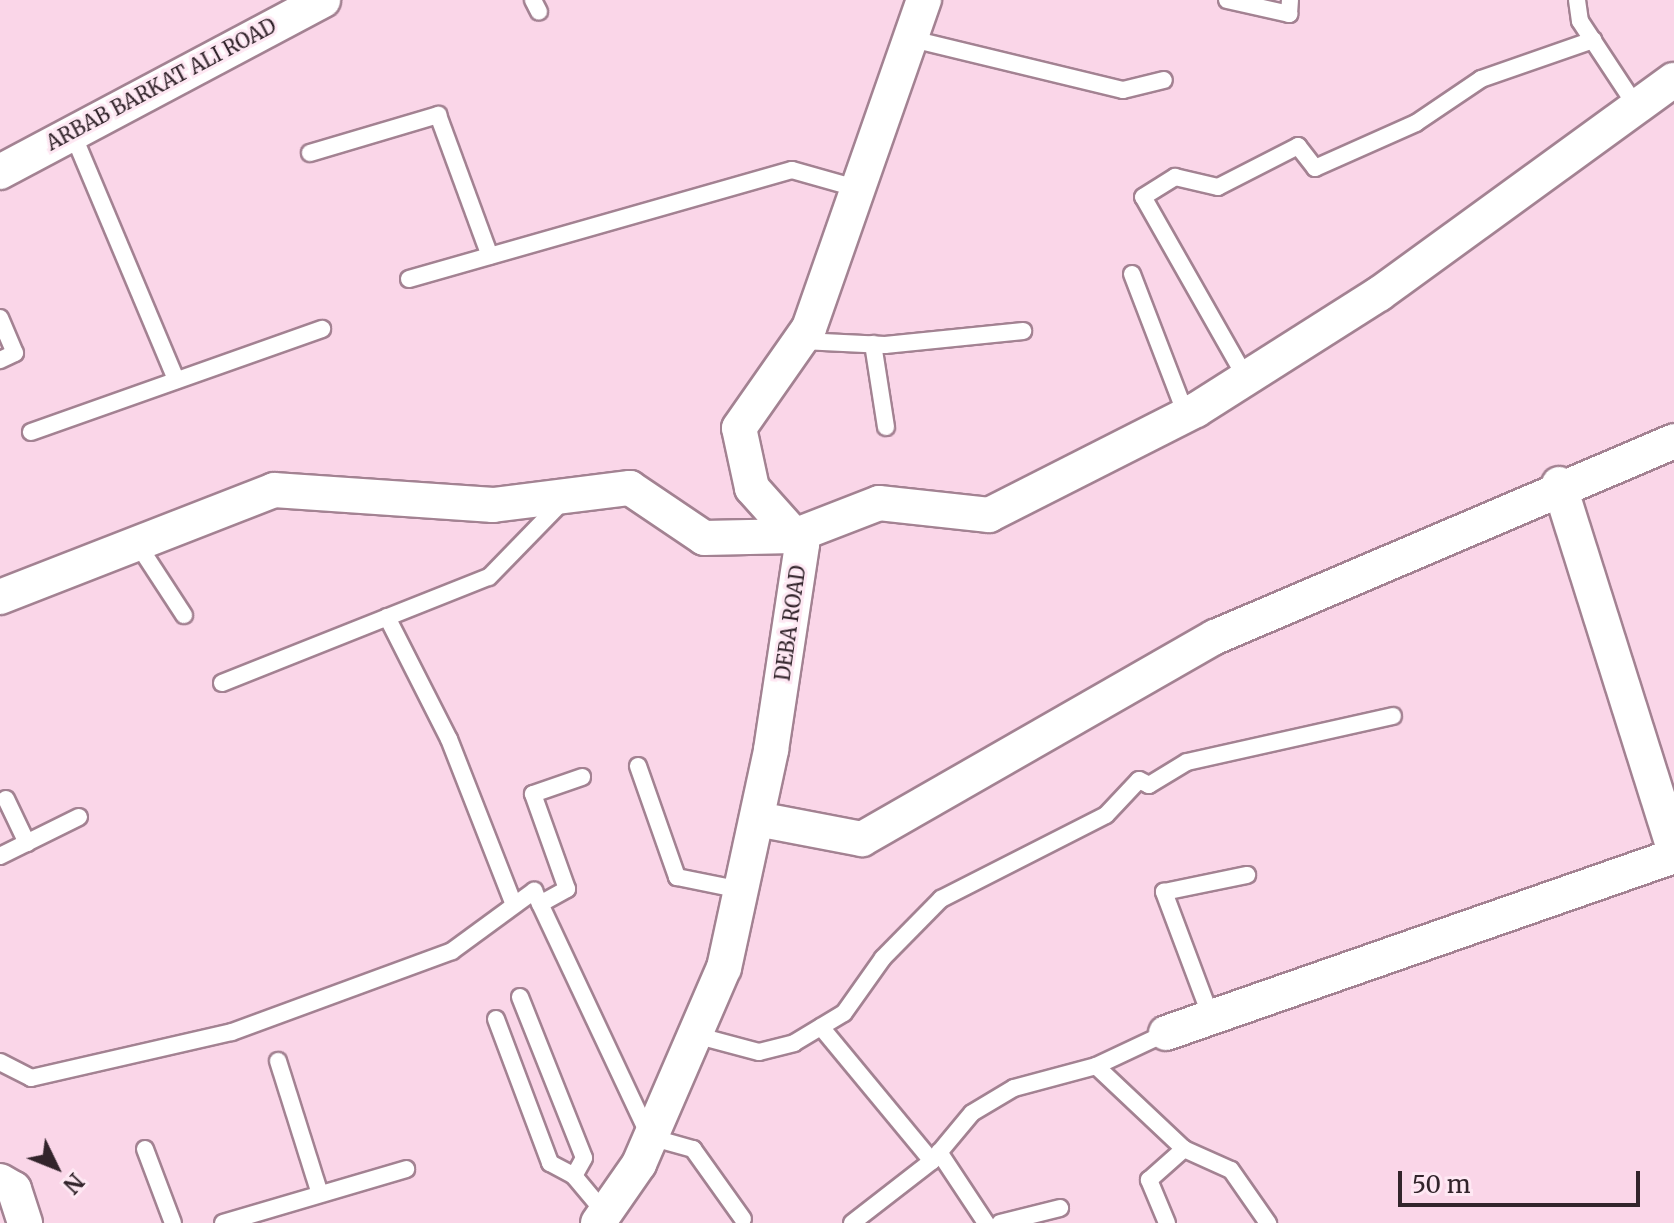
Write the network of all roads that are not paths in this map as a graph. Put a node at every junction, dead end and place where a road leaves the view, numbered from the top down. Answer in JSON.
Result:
{"nodes":[{"id":1,"x":323,"y":0,"type":"edge"},
{"id":2,"x":924,"y":0,"type":"edge"},
{"id":3,"x":1227,"y":0,"type":"edge"},
{"id":4,"x":1290,"y":0,"type":"edge"},
{"id":5,"x":1577,"y":0,"type":"edge"},
{"id":6,"x":912,"y":39,"type":"junction"},
{"id":7,"x":1593,"y":40,"type":"junction"},
{"id":8,"x":1164,"y":80,"type":"dead end"},
{"id":9,"x":1674,"y":80,"type":"edge"},
{"id":10,"x":1638,"y":110,"type":"junction"},
{"id":11,"x":72,"y":132,"type":"junction"},
{"id":12,"x":310,"y":153,"type":"dead end"},
{"id":13,"x":0,"y":172,"type":"edge"},
{"id":14,"x":861,"y":189,"type":"junction"},
{"id":15,"x":490,"y":256,"type":"junction"},
{"id":16,"x":1132,"y":274,"type":"dead end"},
{"id":17,"x":409,"y":279,"type":"dead end"},
{"id":18,"x":0,"y":318,"type":"edge"},
{"id":19,"x":322,"y":329,"type":"dead end"},
{"id":20,"x":1023,"y":331,"type":"dead end"},
{"id":21,"x":800,"y":341,"type":"junction"},
{"id":22,"x":873,"y":344,"type":"junction"},
{"id":23,"x":0,"y":360,"type":"edge"},
{"id":24,"x":1246,"y":378,"type":"junction"},
{"id":25,"x":176,"y":380,"type":"junction"},
{"id":26,"x":1186,"y":415,"type":"junction"},
{"id":27,"x":886,"y":427,"type":"dead end"},
{"id":28,"x":31,"y":432,"type":"dead end"},
{"id":29,"x":1674,"y":441,"type":"edge"},
{"id":30,"x":1559,"y":484,"type":"junction"},
{"id":31,"x":567,"y":496,"type":"junction"},
{"id":32,"x":794,"y":536,"type":"junction"},
{"id":33,"x":137,"y":543,"type":"junction"},
{"id":34,"x":0,"y":597,"type":"edge"},
{"id":35,"x":184,"y":615,"type":"dead end"},
{"id":36,"x":387,"y":617,"type":"junction"},
{"id":37,"x":222,"y":683,"type":"dead end"},
{"id":38,"x":1393,"y":716,"type":"dead end"},
{"id":39,"x":638,"y":766,"type":"dead end"},
{"id":40,"x":582,"y":777,"type":"dead end"},
{"id":41,"x":6,"y":799,"type":"dead end"},
{"id":42,"x":79,"y":817,"type":"dead end"},
{"id":43,"x":757,"y":819,"type":"junction"},
{"id":44,"x":27,"y":843,"type":"junction"},
{"id":45,"x":1674,"y":848,"type":"edge"},
{"id":46,"x":0,"y":856,"type":"edge"},
{"id":47,"x":1674,"y":856,"type":"edge"},
{"id":48,"x":1247,"y":875,"type":"dead end"},
{"id":49,"x":741,"y":890,"type":"junction"},
{"id":50,"x":540,"y":904,"type":"junction"},
{"id":51,"x":514,"y":905,"type":"junction"},
{"id":52,"x":520,"y":997,"type":"dead end"},
{"id":53,"x":1211,"y":1017,"type":"junction"},
{"id":54,"x":496,"y":1019,"type":"dead end"},
{"id":55,"x":821,"y":1027,"type":"junction"},
{"id":56,"x":1166,"y":1033,"type":"joint"},
{"id":57,"x":695,"y":1035,"type":"junction"},
{"id":58,"x":278,"y":1061,"type":"dead end"},
{"id":59,"x":0,"y":1062,"type":"edge"},
{"id":60,"x":1096,"y":1066,"type":"junction"},
{"id":61,"x":650,"y":1137,"type":"junction"},
{"id":62,"x":145,"y":1149,"type":"dead end"},
{"id":63,"x":1184,"y":1149,"type":"junction"},
{"id":64,"x":935,"y":1157,"type":"junction"},
{"id":65,"x":406,"y":1169,"type":"dead end"},
{"id":66,"x":574,"y":1176,"type":"junction"},
{"id":67,"x":0,"y":1181,"type":"edge"},
{"id":68,"x":320,"y":1194,"type":"junction"},
{"id":69,"x":1060,"y":1208,"type":"dead end"},
{"id":70,"x":601,"y":1218,"type":"edge"},
{"id":71,"x":743,"y":1219,"type":"dead end"},
{"id":72,"x":25,"y":1223,"type":"edge"},
{"id":73,"x":173,"y":1223,"type":"edge"},
{"id":74,"x":223,"y":1223,"type":"edge"},
{"id":75,"x":852,"y":1223,"type":"edge"},
{"id":76,"x":986,"y":1223,"type":"edge"},
{"id":77,"x":1000,"y":1223,"type":"edge"},
{"id":78,"x":1167,"y":1223,"type":"edge"},
{"id":79,"x":1268,"y":1223,"type":"edge"}],
"edges":[{"from":1,"to":11,"type":"street","name":"ARBAB BARKAT ALI ROAD"},
{"from":2,"to":6,"type":"street","name":"DEBA ROAD"},
{"from":3,"to":4,"type":"lane"},
{"from":5,"to":7,"type":"lane"},
{"from":6,"to":8,"type":"lane"},
{"from":6,"to":14,"type":"street","name":"DEBA ROAD"},
{"from":7,"to":10,"type":"lane"},
{"from":7,"to":24,"type":"lane"},
{"from":9,"to":10,"type":"street"},
{"from":10,"to":24,"type":"street"},
{"from":11,"to":13,"type":"street","name":"ARBAB BARKAT ALI ROAD"},
{"from":11,"to":25,"type":"lane"},
{"from":12,"to":15,"type":"lane"},
{"from":14,"to":15,"type":"lane"},
{"from":14,"to":21,"type":"street","name":"DEBA ROAD"},
{"from":15,"to":17,"type":"lane"},
{"from":16,"to":26,"type":"lane"},
{"from":18,"to":23,"type":"lane"},
{"from":19,"to":25,"type":"lane"},
{"from":20,"to":22,"type":"lane"},
{"from":21,"to":22,"type":"lane"},
{"from":21,"to":32,"type":"street","name":"DEBA ROAD"},
{"from":22,"to":27,"type":"lane"},
{"from":24,"to":26,"type":"street"},
{"from":25,"to":28,"type":"lane"},
{"from":26,"to":32,"type":"street"},
{"from":29,"to":30,"type":"street"},
{"from":30,"to":43,"type":"street"},
{"from":30,"to":45,"type":"street"},
{"from":31,"to":32,"type":"street"},
{"from":31,"to":33,"type":"street"},
{"from":31,"to":36,"type":"lane"},
{"from":32,"to":43,"type":"street","name":"DEBA ROAD"},
{"from":33,"to":34,"type":"street"},
{"from":33,"to":35,"type":"lane"},
{"from":36,"to":37,"type":"lane"},
{"from":36,"to":51,"type":"lane"},
{"from":38,"to":55,"type":"lane"},
{"from":39,"to":49,"type":"lane"},
{"from":40,"to":50,"type":"lane"},
{"from":41,"to":44,"type":"lane"},
{"from":42,"to":44,"type":"lane"},
{"from":43,"to":49,"type":"street","name":"DEBA ROAD"},
{"from":44,"to":46,"type":"lane"},
{"from":47,"to":53,"type":"street"},
{"from":48,"to":53,"type":"lane"},
{"from":49,"to":57,"type":"street","name":"DEBA ROAD"},
{"from":50,"to":51,"type":"lane"},
{"from":50,"to":61,"type":"lane"},
{"from":51,"to":59,"type":"lane"},
{"from":52,"to":66,"type":"lane"},
{"from":53,"to":56,"type":"street"},
{"from":54,"to":66,"type":"lane"},
{"from":55,"to":57,"type":"lane"},
{"from":55,"to":64,"type":"lane"},
{"from":56,"to":60,"type":"lane"},
{"from":57,"to":61,"type":"street","name":"DEBA ROAD"},
{"from":58,"to":68,"type":"lane"},
{"from":60,"to":63,"type":"lane"},
{"from":60,"to":64,"type":"lane"},
{"from":61,"to":70,"type":"street","name":"DEBA ROAD"},
{"from":61,"to":71,"type":"lane"},
{"from":62,"to":73,"type":"lane"},
{"from":63,"to":78,"type":"lane"},
{"from":63,"to":79,"type":"lane"},
{"from":64,"to":75,"type":"lane"},
{"from":64,"to":76,"type":"lane"},
{"from":65,"to":68,"type":"lane"},
{"from":66,"to":70,"type":"lane"},
{"from":67,"to":72,"type":"street"},
{"from":68,"to":74,"type":"lane"},
{"from":69,"to":77,"type":"lane"}]}
